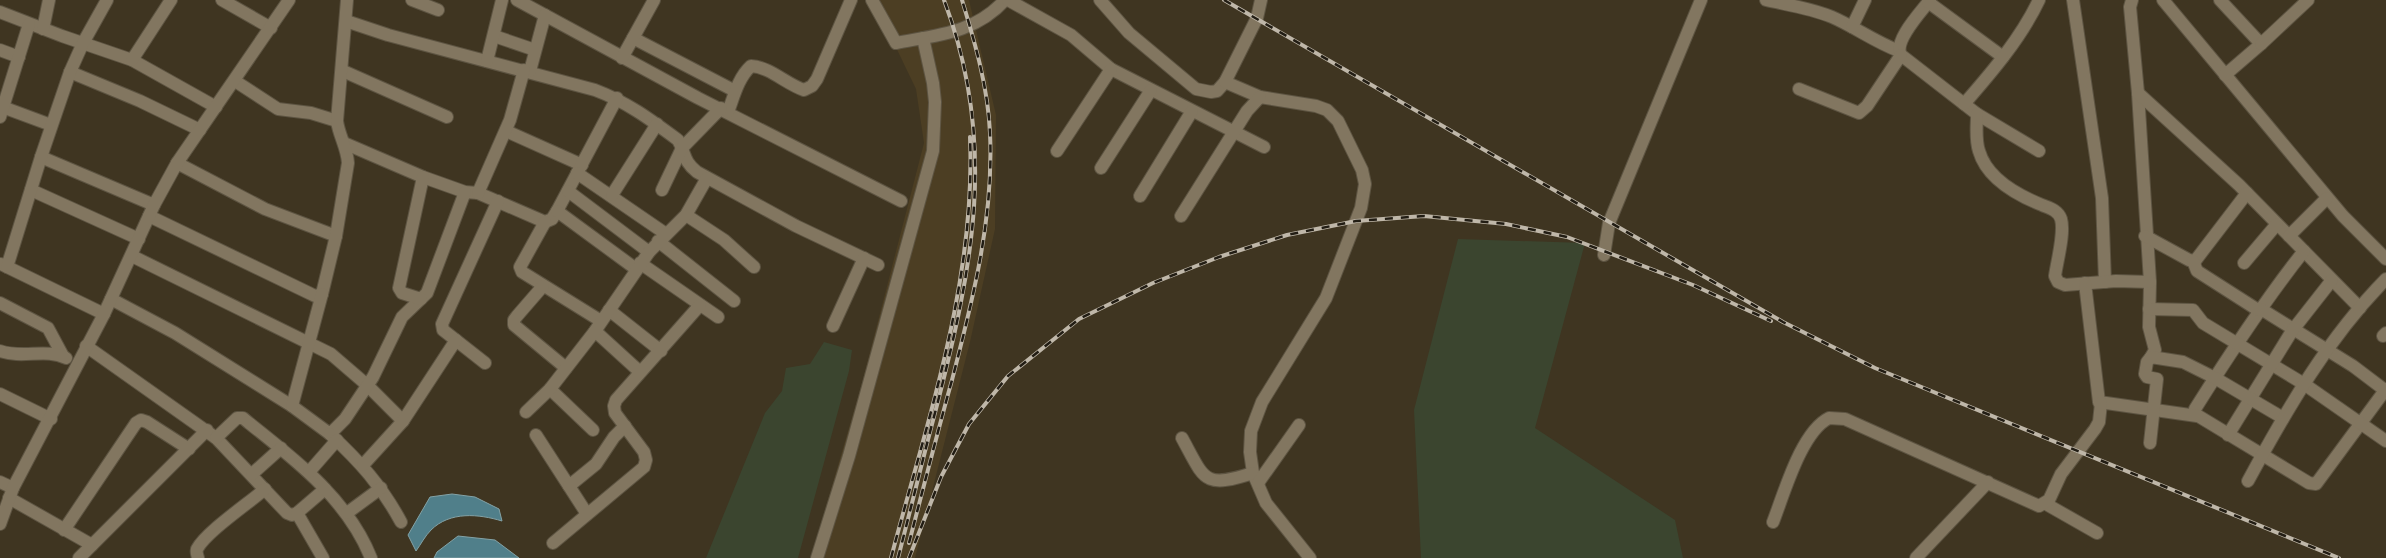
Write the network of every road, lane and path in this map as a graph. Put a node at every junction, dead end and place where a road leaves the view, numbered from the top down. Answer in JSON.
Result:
{"nodes":[{"id":1,"x":49,"y":0,"type":"edge"},
{"id":2,"x":107,"y":0,"type":"edge"},
{"id":3,"x":172,"y":0,"type":"edge"},
{"id":4,"x":222,"y":0,"type":"edge"},
{"id":5,"x":289,"y":0,"type":"edge"},
{"id":6,"x":347,"y":0,"type":"edge"},
{"id":7,"x":412,"y":0,"type":"edge"},
{"id":8,"x":502,"y":0,"type":"edge"},
{"id":9,"x":517,"y":0,"type":"edge"},
{"id":10,"x":654,"y":0,"type":"edge"},
{"id":11,"x":851,"y":0,"type":"edge"},
{"id":12,"x":872,"y":0,"type":"edge"},
{"id":13,"x":1006,"y":0,"type":"edge"},
{"id":14,"x":1100,"y":0,"type":"edge"},
{"id":15,"x":1261,"y":0,"type":"edge"},
{"id":16,"x":1701,"y":0,"type":"edge"},
{"id":17,"x":1766,"y":0,"type":"edge"},
{"id":18,"x":1865,"y":0,"type":"edge"},
{"id":19,"x":2039,"y":0,"type":"edge"},
{"id":20,"x":2074,"y":0,"type":"edge"},
{"id":21,"x":2132,"y":0,"type":"edge"},
{"id":22,"x":2163,"y":0,"type":"edge"},
{"id":23,"x":2308,"y":0,"type":"edge"},
{"id":24,"x":1929,"y":1,"type":"edge"},
{"id":25,"x":2225,"y":2,"type":"edge"},
{"id":26,"x":438,"y":10,"type":"dead end"},
{"id":27,"x":0,"y":12,"type":"edge"},
{"id":28,"x":545,"y":15,"type":"junction"},
{"id":29,"x":346,"y":21,"type":"junction"},
{"id":30,"x":29,"y":24,"type":"junction"},
{"id":31,"x":1852,"y":27,"type":"junction"},
{"id":32,"x":271,"y":28,"type":"junction"},
{"id":33,"x":43,"y":29,"type":"junction"},
{"id":34,"x":494,"y":36,"type":"junction"},
{"id":35,"x":633,"y":38,"type":"junction"},
{"id":36,"x":923,"y":38,"type":"junction"},
{"id":37,"x":83,"y":43,"type":"junction"},
{"id":38,"x":2261,"y":44,"type":"junction"},
{"id":39,"x":0,"y":50,"type":"edge"},
{"id":40,"x":535,"y":50,"type":"junction"},
{"id":41,"x":1900,"y":53,"type":"junction"},
{"id":42,"x":19,"y":57,"type":"junction"},
{"id":43,"x":2003,"y":57,"type":"junction"},
{"id":44,"x":622,"y":58,"type":"junction"},
{"id":45,"x":132,"y":60,"type":"junction"},
{"id":46,"x":487,"y":61,"type":"junction"},
{"id":47,"x":1111,"y":69,"type":"junction"},
{"id":48,"x":343,"y":71,"type":"junction"},
{"id":49,"x":527,"y":71,"type":"junction"},
{"id":50,"x":70,"y":72,"type":"junction"},
{"id":51,"x":2225,"y":74,"type":"junction"},
{"id":52,"x":6,"y":79,"type":"edge"},
{"id":53,"x":235,"y":81,"type":"junction"},
{"id":54,"x":1225,"y":82,"type":"junction"},
{"id":55,"x":1799,"y":89,"type":"dead end"},
{"id":56,"x":1151,"y":90,"type":"junction"},
{"id":57,"x":735,"y":91,"type":"junction"},
{"id":58,"x":2138,"y":93,"type":"junction"},
{"id":59,"x":1260,"y":97,"type":"junction"},
{"id":60,"x":617,"y":98,"type":"junction"},
{"id":61,"x":1964,"y":104,"type":"junction"},
{"id":62,"x":216,"y":107,"type":"junction"},
{"id":63,"x":1,"y":110,"type":"edge"},
{"id":64,"x":724,"y":110,"type":"junction"},
{"id":65,"x":1192,"y":111,"type":"junction"},
{"id":66,"x":1978,"y":114,"type":"junction"},
{"id":67,"x":447,"y":117,"type":"dead end"},
{"id":68,"x":337,"y":121,"type":"junction"},
{"id":69,"x":657,"y":124,"type":"junction"},
{"id":70,"x":51,"y":125,"type":"junction"},
{"id":71,"x":200,"y":130,"type":"junction"},
{"id":72,"x":506,"y":131,"type":"junction"},
{"id":73,"x":1235,"y":133,"type":"junction"},
{"id":74,"x":344,"y":143,"type":"junction"},
{"id":75,"x":1264,"y":147,"type":"dead end"},
{"id":76,"x":682,"y":148,"type":"junction"},
{"id":77,"x":1057,"y":151,"type":"dead end"},
{"id":78,"x":2039,"y":151,"type":"dead end"},
{"id":79,"x":40,"y":157,"type":"junction"},
{"id":80,"x":177,"y":163,"type":"junction"},
{"id":81,"x":1101,"y":168,"type":"dead end"},
{"id":82,"x":580,"y":169,"type":"junction"},
{"id":83,"x":423,"y":177,"type":"junction"},
{"id":84,"x":707,"y":178,"type":"junction"},
{"id":85,"x":31,"y":190,"type":"junction"},
{"id":86,"x":662,"y":190,"type":"dead end"},
{"id":87,"x":568,"y":191,"type":"junction"},
{"id":88,"x":465,"y":192,"type":"junction"},
{"id":89,"x":478,"y":193,"type":"junction"},
{"id":90,"x":2247,"y":193,"type":"junction"},
{"id":91,"x":612,"y":195,"type":"junction"},
{"id":92,"x":1140,"y":196,"type":"dead end"},
{"id":93,"x":2328,"y":198,"type":"junction"},
{"id":94,"x":498,"y":201,"type":"junction"},
{"id":95,"x":901,"y":201,"type":"dead end"},
{"id":96,"x":152,"y":210,"type":"junction"},
{"id":97,"x":557,"y":211,"type":"junction"},
{"id":98,"x":686,"y":215,"type":"junction"},
{"id":99,"x":1182,"y":216,"type":"dead end"},
{"id":100,"x":545,"y":222,"type":"junction"},
{"id":101,"x":2277,"y":224,"type":"junction"},
{"id":102,"x":336,"y":236,"type":"junction"},
{"id":103,"x":2145,"y":236,"type":"junction"},
{"id":104,"x":2289,"y":236,"type":"junction"},
{"id":105,"x":662,"y":238,"type":"junction"},
{"id":106,"x":139,"y":239,"type":"junction"},
{"id":107,"x":2304,"y":251,"type":"junction"},
{"id":108,"x":648,"y":252,"type":"junction"},
{"id":109,"x":1604,"y":255,"type":"dead end"},
{"id":110,"x":132,"y":256,"type":"junction"},
{"id":111,"x":864,"y":258,"type":"junction"},
{"id":112,"x":2386,"y":259,"type":"edge"},
{"id":113,"x":2193,"y":261,"type":"junction"},
{"id":114,"x":2244,"y":263,"type":"dead end"},
{"id":115,"x":878,"y":265,"type":"dead end"},
{"id":116,"x":4,"y":266,"type":"edge"},
{"id":117,"x":638,"y":266,"type":"junction"},
{"id":118,"x":754,"y":267,"type":"dead end"},
{"id":119,"x":2386,"y":279,"type":"edge"},
{"id":120,"x":2332,"y":280,"type":"junction"},
{"id":121,"x":2105,"y":282,"type":"junction"},
{"id":122,"x":2150,"y":282,"type":"junction"},
{"id":123,"x":2085,"y":283,"type":"junction"},
{"id":124,"x":543,"y":286,"type":"junction"},
{"id":125,"x":322,"y":294,"type":"junction"},
{"id":126,"x":111,"y":299,"type":"junction"},
{"id":127,"x":422,"y":299,"type":"junction"},
{"id":128,"x":734,"y":301,"type":"dead end"},
{"id":129,"x":0,"y":303,"type":"edge"},
{"id":130,"x":700,"y":305,"type":"junction"},
{"id":131,"x":2360,"y":308,"type":"junction"},
{"id":132,"x":2149,"y":309,"type":"junction"},
{"id":133,"x":2261,"y":309,"type":"junction"},
{"id":134,"x":609,"y":310,"type":"junction"},
{"id":135,"x":104,"y":314,"type":"junction"},
{"id":136,"x":718,"y":317,"type":"dead end"},
{"id":137,"x":598,"y":326,"type":"junction"},
{"id":138,"x":833,"y":326,"type":"dead end"},
{"id":139,"x":2294,"y":329,"type":"junction"},
{"id":140,"x":456,"y":340,"type":"junction"},
{"id":141,"x":309,"y":343,"type":"junction"},
{"id":142,"x":2238,"y":344,"type":"junction"},
{"id":143,"x":86,"y":346,"type":"junction"},
{"id":144,"x":2327,"y":349,"type":"junction"},
{"id":145,"x":0,"y":351,"type":"edge"},
{"id":146,"x":660,"y":351,"type":"junction"},
{"id":147,"x":63,"y":356,"type":"junction"},
{"id":148,"x":2151,"y":357,"type":"junction"},
{"id":149,"x":78,"y":363,"type":"junction"},
{"id":150,"x":485,"y":363,"type":"dead end"},
{"id":151,"x":2270,"y":364,"type":"junction"},
{"id":152,"x":566,"y":368,"type":"junction"},
{"id":153,"x":640,"y":372,"type":"junction"},
{"id":154,"x":2215,"y":378,"type":"junction"},
{"id":155,"x":2304,"y":384,"type":"junction"},
{"id":156,"x":368,"y":385,"type":"junction"},
{"id":157,"x":550,"y":388,"type":"junction"},
{"id":158,"x":2386,"y":390,"type":"edge"},
{"id":159,"x":0,"y":394,"type":"edge"},
{"id":160,"x":2249,"y":398,"type":"junction"},
{"id":161,"x":2101,"y":403,"type":"junction"},
{"id":162,"x":292,"y":406,"type":"junction"},
{"id":163,"x":2155,"y":410,"type":"junction"},
{"id":164,"x":526,"y":412,"type":"dead end"},
{"id":165,"x":2197,"y":416,"type":"junction"},
{"id":166,"x":2283,"y":418,"type":"junction"},
{"id":167,"x":51,"y":419,"type":"junction"},
{"id":168,"x":403,"y":421,"type":"junction"},
{"id":169,"x":2362,"y":422,"type":"junction"},
{"id":170,"x":1299,"y":425,"type":"dead end"},
{"id":171,"x":625,"y":426,"type":"junction"},
{"id":172,"x":593,"y":430,"type":"dead end"},
{"id":173,"x":212,"y":434,"type":"junction"},
{"id":174,"x":536,"y":435,"type":"dead end"},
{"id":175,"x":2228,"y":435,"type":"junction"},
{"id":176,"x":334,"y":437,"type":"junction"},
{"id":177,"x":1182,"y":438,"type":"dead end"},
{"id":178,"x":2386,"y":441,"type":"edge"},
{"id":179,"x":2150,"y":443,"type":"dead end"},
{"id":180,"x":281,"y":448,"type":"junction"},
{"id":181,"x":190,"y":449,"type":"junction"},
{"id":182,"x":2262,"y":455,"type":"junction"},
{"id":183,"x":363,"y":465,"type":"junction"},
{"id":184,"x":309,"y":472,"type":"junction"},
{"id":185,"x":252,"y":474,"type":"junction"},
{"id":186,"x":1255,"y":478,"type":"junction"},
{"id":187,"x":2248,"y":481,"type":"dead end"},
{"id":188,"x":0,"y":482,"type":"edge"},
{"id":189,"x":1988,"y":482,"type":"junction"},
{"id":190,"x":569,"y":486,"type":"junction"},
{"id":191,"x":381,"y":488,"type":"junction"},
{"id":192,"x":265,"y":489,"type":"junction"},
{"id":193,"x":325,"y":489,"type":"junction"},
{"id":194,"x":11,"y":493,"type":"junction"},
{"id":195,"x":2046,"y":504,"type":"junction"},
{"id":196,"x":297,"y":513,"type":"junction"},
{"id":197,"x":346,"y":513,"type":"junction"},
{"id":198,"x":587,"y":514,"type":"junction"},
{"id":199,"x":401,"y":522,"type":"dead end"},
{"id":200,"x":1773,"y":522,"type":"dead end"},
{"id":201,"x":0,"y":524,"type":"edge"},
{"id":202,"x":64,"y":530,"type":"junction"},
{"id":203,"x":2097,"y":533,"type":"dead end"},
{"id":204,"x":552,"y":543,"type":"dead end"},
{"id":205,"x":92,"y":545,"type":"junction"},
{"id":206,"x":79,"y":558,"type":"edge"},
{"id":207,"x":198,"y":558,"type":"edge"},
{"id":208,"x":323,"y":558,"type":"edge"},
{"id":209,"x":371,"y":558,"type":"edge"},
{"id":210,"x":817,"y":558,"type":"edge"},
{"id":211,"x":1310,"y":558,"type":"edge"},
{"id":212,"x":1916,"y":558,"type":"edge"}],
"edges":[{"from":1,"to":33,"type":"street"},
{"from":2,"to":37,"type":"street"},
{"from":3,"to":45,"type":"street"},
{"from":4,"to":32,"type":"street"},
{"from":5,"to":32,"type":"street"},
{"from":6,"to":29,"type":"street"},
{"from":7,"to":26,"type":"street"},
{"from":8,"to":34,"type":"street"},
{"from":9,"to":28,"type":"street"},
{"from":10,"to":35,"type":"street"},
{"from":11,"to":57,"type":"street"},
{"from":12,"to":36,"type":"street"},
{"from":13,"to":36,"type":"street"},
{"from":13,"to":47,"type":"street"},
{"from":14,"to":54,"type":"street"},
{"from":15,"to":54,"type":"street"},
{"from":16,"to":109,"type":"street"},
{"from":17,"to":31,"type":"street"},
{"from":18,"to":31,"type":"street"},
{"from":19,"to":43,"type":"street"},
{"from":20,"to":121,"type":"street"},
{"from":21,"to":58,"type":"street"},
{"from":22,"to":51,"type":"street"},
{"from":23,"to":38,"type":"street"},
{"from":24,"to":41,"type":"street"},
{"from":24,"to":43,"type":"street"},
{"from":25,"to":38,"type":"street"},
{"from":27,"to":30,"type":"street"},
{"from":28,"to":40,"type":"street"},
{"from":28,"to":44,"type":"street"},
{"from":29,"to":46,"type":"street"},
{"from":29,"to":48,"type":"street"},
{"from":30,"to":33,"type":"street"},
{"from":30,"to":42,"type":"street"},
{"from":31,"to":41,"type":"street"},
{"from":32,"to":53,"type":"street"},
{"from":33,"to":37,"type":"street"},
{"from":34,"to":40,"type":"street"},
{"from":34,"to":46,"type":"street"},
{"from":35,"to":44,"type":"street"},
{"from":35,"to":57,"type":"street"},
{"from":36,"to":210,"type":"street"},
{"from":37,"to":45,"type":"street"},
{"from":37,"to":50,"type":"street"},
{"from":38,"to":51,"type":"street"},
{"from":39,"to":42,"type":"street"},
{"from":40,"to":49,"type":"street"},
{"from":41,"to":55,"type":"street"},
{"from":41,"to":61,"type":"street"},
{"from":42,"to":52,"type":"street"},
{"from":43,"to":61,"type":"street"},
{"from":44,"to":64,"type":"street"},
{"from":45,"to":62,"type":"street"},
{"from":46,"to":49,"type":"street"},
{"from":47,"to":56,"type":"street"},
{"from":47,"to":77,"type":"street"},
{"from":48,"to":67,"type":"street"},
{"from":48,"to":68,"type":"street"},
{"from":49,"to":60,"type":"street"},
{"from":49,"to":72,"type":"street"},
{"from":50,"to":70,"type":"street"},
{"from":50,"to":71,"type":"street"},
{"from":51,"to":93,"type":"street"},
{"from":52,"to":63,"type":"street"},
{"from":53,"to":62,"type":"street"},
{"from":53,"to":68,"type":"street"},
{"from":54,"to":59,"type":"street"},
{"from":56,"to":65,"type":"street"},
{"from":56,"to":81,"type":"street"},
{"from":57,"to":64,"type":"street"},
{"from":58,"to":90,"type":"street"},
{"from":58,"to":103,"type":"street"},
{"from":59,"to":73,"type":"street"},
{"from":59,"to":186,"type":"street"},
{"from":60,"to":69,"type":"street"},
{"from":60,"to":82,"type":"street"},
{"from":61,"to":66,"type":"street"},
{"from":62,"to":71,"type":"street"},
{"from":63,"to":70,"type":"street"},
{"from":64,"to":76,"type":"street"},
{"from":64,"to":95,"type":"street"},
{"from":65,"to":73,"type":"street"},
{"from":65,"to":92,"type":"street"},
{"from":66,"to":78,"type":"street"},
{"from":66,"to":123,"type":"street"},
{"from":68,"to":74,"type":"street"},
{"from":69,"to":76,"type":"street"},
{"from":69,"to":91,"type":"street"},
{"from":70,"to":79,"type":"street"},
{"from":71,"to":80,"type":"street"},
{"from":72,"to":82,"type":"street"},
{"from":72,"to":89,"type":"street"},
{"from":73,"to":75,"type":"street"},
{"from":73,"to":99,"type":"street"},
{"from":74,"to":83,"type":"street"},
{"from":74,"to":102,"type":"street"},
{"from":76,"to":84,"type":"street"},
{"from":76,"to":86,"type":"street"},
{"from":79,"to":85,"type":"street"},
{"from":79,"to":96,"type":"street"},
{"from":80,"to":96,"type":"street"},
{"from":80,"to":102,"type":"street"},
{"from":82,"to":87,"type":"street"},
{"from":82,"to":91,"type":"street"},
{"from":83,"to":88,"type":"street"},
{"from":83,"to":127,"type":"street"},
{"from":84,"to":98,"type":"street"},
{"from":84,"to":111,"type":"street"},
{"from":85,"to":106,"type":"street"},
{"from":85,"to":116,"type":"street"},
{"from":87,"to":97,"type":"street"},
{"from":87,"to":108,"type":"street"},
{"from":88,"to":89,"type":"street"},
{"from":88,"to":127,"type":"street"},
{"from":89,"to":94,"type":"street"},
{"from":90,"to":101,"type":"street"},
{"from":90,"to":113,"type":"street"},
{"from":91,"to":105,"type":"street"},
{"from":93,"to":104,"type":"street"},
{"from":93,"to":112,"type":"street"},
{"from":94,"to":100,"type":"street"},
{"from":94,"to":140,"type":"street"},
{"from":96,"to":106,"type":"street"},
{"from":96,"to":125,"type":"street"},
{"from":97,"to":100,"type":"street"},
{"from":97,"to":117,"type":"street"},
{"from":98,"to":105,"type":"street"},
{"from":98,"to":118,"type":"street"},
{"from":100,"to":124,"type":"street"},
{"from":101,"to":104,"type":"street"},
{"from":101,"to":114,"type":"street"},
{"from":102,"to":125,"type":"street"},
{"from":103,"to":113,"type":"street"},
{"from":103,"to":122,"type":"street"},
{"from":104,"to":107,"type":"street"},
{"from":105,"to":108,"type":"street"},
{"from":105,"to":128,"type":"street"},
{"from":106,"to":110,"type":"street"},
{"from":107,"to":120,"type":"street"},
{"from":107,"to":133,"type":"street"},
{"from":108,"to":117,"type":"street"},
{"from":110,"to":126,"type":"street"},
{"from":110,"to":141,"type":"street"},
{"from":111,"to":115,"type":"street"},
{"from":111,"to":138,"type":"street"},
{"from":113,"to":133,"type":"street"},
{"from":116,"to":135,"type":"street"},
{"from":117,"to":130,"type":"street"},
{"from":117,"to":134,"type":"street"},
{"from":119,"to":131,"type":"street"},
{"from":120,"to":131,"type":"street"},
{"from":120,"to":139,"type":"street"},
{"from":121,"to":122,"type":"street"},
{"from":121,"to":123,"type":"street"},
{"from":122,"to":132,"type":"street"},
{"from":123,"to":161,"type":"street"},
{"from":124,"to":137,"type":"street"},
{"from":124,"to":152,"type":"street"},
{"from":125,"to":141,"type":"street"},
{"from":126,"to":135,"type":"street"},
{"from":126,"to":162,"type":"street"},
{"from":127,"to":156,"type":"street"},
{"from":129,"to":147,"type":"street"},
{"from":130,"to":136,"type":"street"},
{"from":130,"to":146,"type":"street"},
{"from":131,"to":144,"type":"street"},
{"from":132,"to":142,"type":"street"},
{"from":132,"to":148,"type":"street"},
{"from":133,"to":139,"type":"street"},
{"from":133,"to":142,"type":"street"},
{"from":134,"to":137,"type":"street"},
{"from":134,"to":146,"type":"street"},
{"from":135,"to":143,"type":"street"},
{"from":137,"to":152,"type":"street"},
{"from":137,"to":153,"type":"street"},
{"from":139,"to":144,"type":"street"},
{"from":139,"to":151,"type":"street"},
{"from":140,"to":150,"type":"street"},
{"from":140,"to":168,"type":"street"},
{"from":141,"to":156,"type":"street"},
{"from":141,"to":162,"type":"street"},
{"from":142,"to":151,"type":"street"},
{"from":142,"to":154,"type":"street"},
{"from":143,"to":149,"type":"street"},
{"from":143,"to":173,"type":"street"},
{"from":144,"to":155,"type":"street"},
{"from":144,"to":158,"type":"street"},
{"from":145,"to":147,"type":"street"},
{"from":146,"to":153,"type":"street"},
{"from":147,"to":149,"type":"street"},
{"from":148,"to":154,"type":"street"},
{"from":148,"to":163,"type":"street"},
{"from":149,"to":167,"type":"street"},
{"from":151,"to":155,"type":"street"},
{"from":151,"to":160,"type":"street"},
{"from":152,"to":157,"type":"street"},
{"from":153,"to":171,"type":"street"},
{"from":154,"to":160,"type":"street"},
{"from":154,"to":165,"type":"street"},
{"from":155,"to":166,"type":"street"},
{"from":155,"to":169,"type":"street"},
{"from":156,"to":168,"type":"street"},
{"from":156,"to":176,"type":"street"},
{"from":157,"to":164,"type":"street"},
{"from":157,"to":172,"type":"street"},
{"from":158,"to":169,"type":"street"},
{"from":159,"to":167,"type":"street"},
{"from":160,"to":166,"type":"street"},
{"from":160,"to":175,"type":"street"},
{"from":161,"to":163,"type":"street"},
{"from":161,"to":195,"type":"street"},
{"from":162,"to":176,"type":"street"},
{"from":163,"to":165,"type":"street"},
{"from":163,"to":179,"type":"street"},
{"from":165,"to":175,"type":"street"},
{"from":166,"to":182,"type":"street"},
{"from":167,"to":194,"type":"street"},
{"from":168,"to":183,"type":"street"},
{"from":169,"to":178,"type":"street"},
{"from":169,"to":182,"type":"street"},
{"from":170,"to":186,"type":"street"},
{"from":171,"to":190,"type":"street"},
{"from":171,"to":198,"type":"street"},
{"from":173,"to":180,"type":"street"},
{"from":173,"to":181,"type":"street"},
{"from":173,"to":185,"type":"street"},
{"from":174,"to":190,"type":"street"},
{"from":175,"to":182,"type":"street"},
{"from":176,"to":183,"type":"street"},
{"from":176,"to":184,"type":"street"},
{"from":177,"to":186,"type":"street"},
{"from":180,"to":184,"type":"street"},
{"from":180,"to":185,"type":"street"},
{"from":181,"to":202,"type":"street"},
{"from":181,"to":205,"type":"street"},
{"from":182,"to":187,"type":"street"},
{"from":183,"to":191,"type":"street"},
{"from":184,"to":193,"type":"street"},
{"from":185,"to":192,"type":"street"},
{"from":186,"to":211,"type":"street"},
{"from":188,"to":194,"type":"street"},
{"from":189,"to":195,"type":"street"},
{"from":189,"to":200,"type":"street"},
{"from":189,"to":212,"type":"street"},
{"from":190,"to":198,"type":"street"},
{"from":191,"to":197,"type":"street"},
{"from":191,"to":199,"type":"street"},
{"from":192,"to":196,"type":"street"},
{"from":192,"to":207,"type":"street"},
{"from":193,"to":196,"type":"street"},
{"from":193,"to":197,"type":"street"},
{"from":194,"to":201,"type":"street"},
{"from":194,"to":202,"type":"street"},
{"from":195,"to":203,"type":"street"},
{"from":196,"to":208,"type":"street"},
{"from":197,"to":209,"type":"street"},
{"from":198,"to":204,"type":"street"},
{"from":202,"to":205,"type":"street"},
{"from":205,"to":206,"type":"street"}]}
